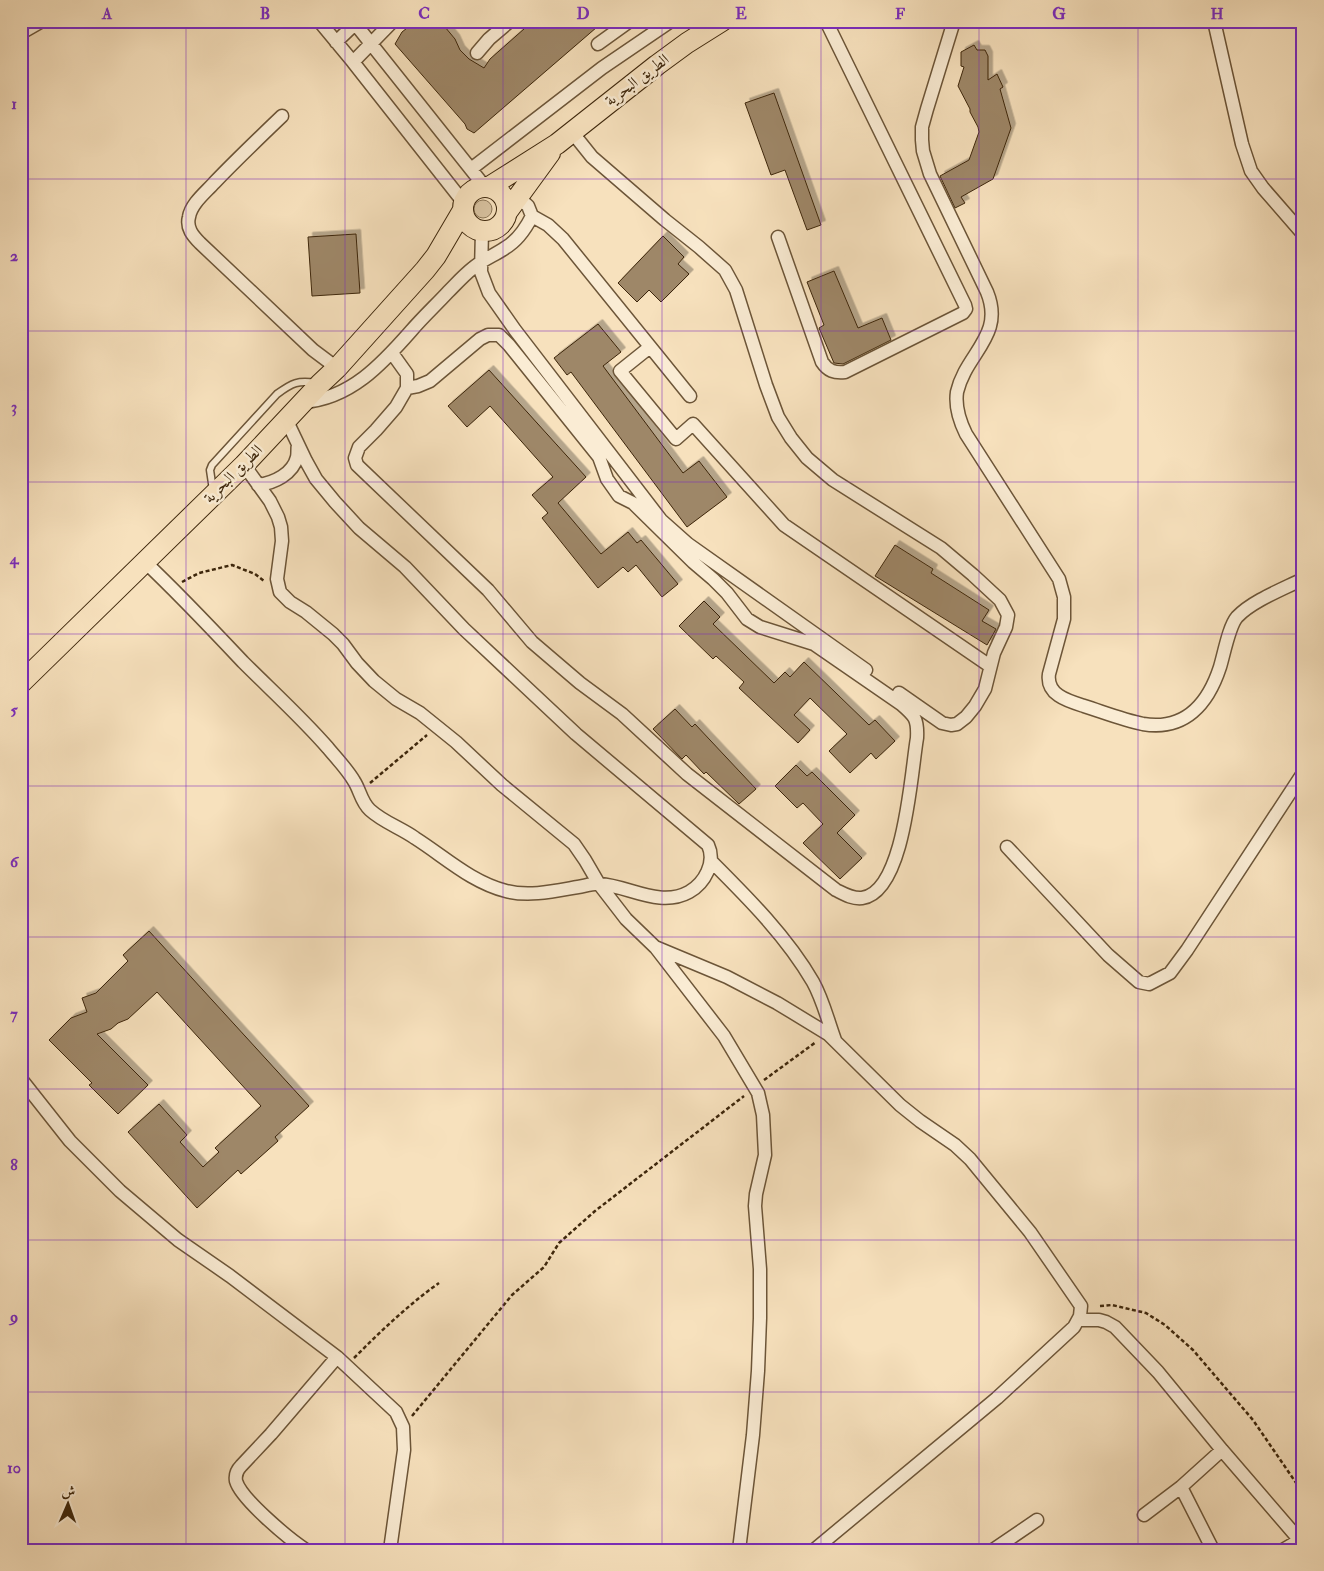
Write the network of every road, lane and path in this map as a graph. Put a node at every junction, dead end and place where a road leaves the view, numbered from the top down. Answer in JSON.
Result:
{"nodes":[{"id":1,"x":42,"y":21,"type":"edge"},
{"id":2,"x":318,"y":21,"type":"edge"},
{"id":3,"x":393,"y":21,"type":"edge"},
{"id":4,"x":510,"y":21,"type":"edge"},
{"id":5,"x":630,"y":21,"type":"edge"},
{"id":6,"x":671,"y":21,"type":"edge"},
{"id":7,"x":722,"y":21,"type":"edge"},
{"id":8,"x":826,"y":21,"type":"edge"},
{"id":9,"x":954,"y":21,"type":"edge"},
{"id":10,"x":1214,"y":21,"type":"edge"},
{"id":11,"x":355,"y":22,"type":"edge"},
{"id":12,"x":21,"y":33,"type":"edge"},
{"id":13,"x":336,"y":42,"type":"junction"},
{"id":14,"x":372,"y":44,"type":"junction"},
{"id":15,"x":598,"y":44,"type":"dead end"},
{"id":16,"x":477,"y":52,"type":"dead end"},
{"id":17,"x":353,"y":62,"type":"junction"},
{"id":18,"x":282,"y":116,"type":"dead end"},
{"id":19,"x":564,"y":138,"type":"junction"},
{"id":20,"x":471,"y":169,"type":"junction"},
{"id":21,"x":487,"y":187,"type":"junction"},
{"id":22,"x":513,"y":205,"type":"junction"},
{"id":23,"x":464,"y":206,"type":"junction"},
{"id":24,"x":532,"y":216,"type":"junction"},
{"id":25,"x":482,"y":231,"type":"junction"},
{"id":26,"x":1303,"y":234,"type":"edge"},
{"id":27,"x":778,"y":238,"type":"dead end"},
{"id":28,"x":436,"y":256,"type":"junction"},
{"id":29,"x":482,"y":261,"type":"junction"},
{"id":30,"x":650,"y":347,"type":"junction"},
{"id":31,"x":392,"y":353,"type":"junction"},
{"id":32,"x":336,"y":368,"type":"junction"},
{"id":33,"x":320,"y":384,"type":"junction"},
{"id":34,"x":407,"y":388,"type":"junction"},
{"id":35,"x":690,"y":396,"type":"dead end"},
{"id":36,"x":303,"y":402,"type":"junction"},
{"id":37,"x":286,"y":419,"type":"junction"},
{"id":38,"x":298,"y":445,"type":"junction"},
{"id":39,"x":244,"y":465,"type":"junction"},
{"id":40,"x":258,"y":485,"type":"junction"},
{"id":41,"x":214,"y":494,"type":"junction"},
{"id":42,"x":145,"y":562,"type":"junction"},
{"id":43,"x":1303,"y":579,"type":"edge"},
{"id":44,"x":172,"y":587,"type":"junction"},
{"id":45,"x":280,"y":592,"type":"junction"},
{"id":46,"x":990,"y":666,"type":"junction"},
{"id":47,"x":21,"y":683,"type":"edge"},
{"id":48,"x":437,"y":726,"type":"junction"},
{"id":49,"x":1303,"y":773,"type":"edge"},
{"id":50,"x":359,"y":792,"type":"junction"},
{"id":51,"x":1007,"y":847,"type":"dead end"},
{"id":52,"x":711,"y":861,"type":"junction"},
{"id":53,"x":599,"y":884,"type":"junction"},
{"id":54,"x":654,"y":947,"type":"junction"},
{"id":55,"x":832,"y":1038,"type":"junction"},
{"id":56,"x":21,"y":1079,"type":"edge"},
{"id":57,"x":755,"y":1087,"type":"junction"},
{"id":58,"x":439,"y":1283,"type":"dead end"},
{"id":59,"x":1081,"y":1306,"type":"junction"},
{"id":60,"x":1078,"y":1320,"type":"junction"},
{"id":61,"x":341,"y":1361,"type":"junction"},
{"id":62,"x":403,"y":1427,"type":"junction"},
{"id":63,"x":1222,"y":1450,"type":"junction"},
{"id":64,"x":1181,"y":1487,"type":"junction"},
{"id":65,"x":1303,"y":1493,"type":"edge"},
{"id":66,"x":1144,"y":1515,"type":"dead end"},
{"id":67,"x":1037,"y":1520,"type":"dead end"},
{"id":68,"x":1301,"y":1542,"type":"edge"},
{"id":69,"x":388,"y":1549,"type":"edge"},
{"id":70,"x":306,"y":1550,"type":"edge"},
{"id":71,"x":739,"y":1550,"type":"edge"},
{"id":72,"x":814,"y":1550,"type":"edge"},
{"id":73,"x":993,"y":1550,"type":"edge"},
{"id":74,"x":1213,"y":1550,"type":"edge"},
{"id":75,"x":1283,"y":1550,"type":"edge"}],
"edges":[{"from":1,"to":12,"type":"street"},
{"from":2,"to":13,"type":"street"},
{"from":3,"to":14,"type":"street"},
{"from":4,"to":16,"type":"street"},
{"from":5,"to":15,"type":"street"},
{"from":6,"to":20,"type":"street"},
{"from":7,"to":19,"type":"main road","name":"الطريق البحرية"},
{"from":8,"to":27,"type":"street"},
{"from":9,"to":43,"type":"street"},
{"from":10,"to":26,"type":"street"},
{"from":11,"to":13,"type":"street"},
{"from":11,"to":14,"type":"street"},
{"from":13,"to":17,"type":"street"},
{"from":14,"to":17,"type":"street"},
{"from":14,"to":20,"type":"street"},
{"from":17,"to":23,"type":"street"},
{"from":18,"to":32,"type":"street"},
{"from":19,"to":21,"type":"main road"},
{"from":19,"to":22,"type":"main road"},
{"from":19,"to":46,"type":"street"},
{"from":20,"to":21,"type":"street"},
{"from":21,"to":22,"type":"main road"},
{"from":21,"to":23,"type":"main road"},
{"from":22,"to":24,"type":"street"},
{"from":22,"to":25,"type":"main road"},
{"from":23,"to":25,"type":"main road"},
{"from":23,"to":28,"type":"main road","name":"الطريق البحرية"},
{"from":24,"to":29,"type":"street"},
{"from":24,"to":30,"type":"street"},
{"from":25,"to":28,"type":"main road","name":"الطريق البحرية"},
{"from":25,"to":29,"type":"street"},
{"from":28,"to":32,"type":"main road","name":"الطريق البحرية"},
{"from":29,"to":31,"type":"street"},
{"from":29,"to":46,"type":"street"},
{"from":30,"to":35,"type":"street"},
{"from":30,"to":46,"type":"street"},
{"from":31,"to":34,"type":"street"},
{"from":31,"to":36,"type":"street"},
{"from":32,"to":33,"type":"main road","name":"الطريق البحرية"},
{"from":33,"to":36,"type":"main road","name":"الطريق البحرية"},
{"from":33,"to":41,"type":"lane"},
{"from":34,"to":34,"type":"street"},
{"from":36,"to":37,"type":"main road","name":"الطريق البحرية"},
{"from":37,"to":38,"type":"street"},
{"from":37,"to":39,"type":"main road","name":"الطريق البحرية"},
{"from":38,"to":40,"type":"street"},
{"from":38,"to":52,"type":"street"},
{"from":39,"to":40,"type":"street"},
{"from":39,"to":41,"type":"main road","name":"الطريق البحرية"},
{"from":40,"to":45,"type":"street"},
{"from":41,"to":42,"type":"main road","name":"الطريق البحرية"},
{"from":42,"to":44,"type":"street"},
{"from":42,"to":47,"type":"main road","name":"الطريق البحرية"},
{"from":44,"to":45,"type":"path"},
{"from":44,"to":50,"type":"street"},
{"from":45,"to":48,"type":"street"},
{"from":48,"to":50,"type":"path"},
{"from":48,"to":53,"type":"street"},
{"from":49,"to":51,"type":"street"},
{"from":50,"to":53,"type":"street"},
{"from":52,"to":53,"type":"street"},
{"from":52,"to":55,"type":"street"},
{"from":53,"to":54,"type":"street"},
{"from":54,"to":55,"type":"street"},
{"from":54,"to":57,"type":"street"},
{"from":55,"to":57,"type":"path"},
{"from":55,"to":59,"type":"street"},
{"from":56,"to":61,"type":"street"},
{"from":57,"to":62,"type":"path"},
{"from":57,"to":71,"type":"street"},
{"from":58,"to":61,"type":"path"},
{"from":59,"to":60,"type":"street"},
{"from":59,"to":65,"type":"path"},
{"from":60,"to":63,"type":"street"},
{"from":60,"to":72,"type":"street"},
{"from":61,"to":62,"type":"street"},
{"from":61,"to":70,"type":"street"},
{"from":62,"to":69,"type":"street"},
{"from":63,"to":64,"type":"street"},
{"from":63,"to":68,"type":"street"},
{"from":64,"to":66,"type":"street"},
{"from":64,"to":74,"type":"street"},
{"from":67,"to":73,"type":"street"},
{"from":68,"to":75,"type":"street"}]}
